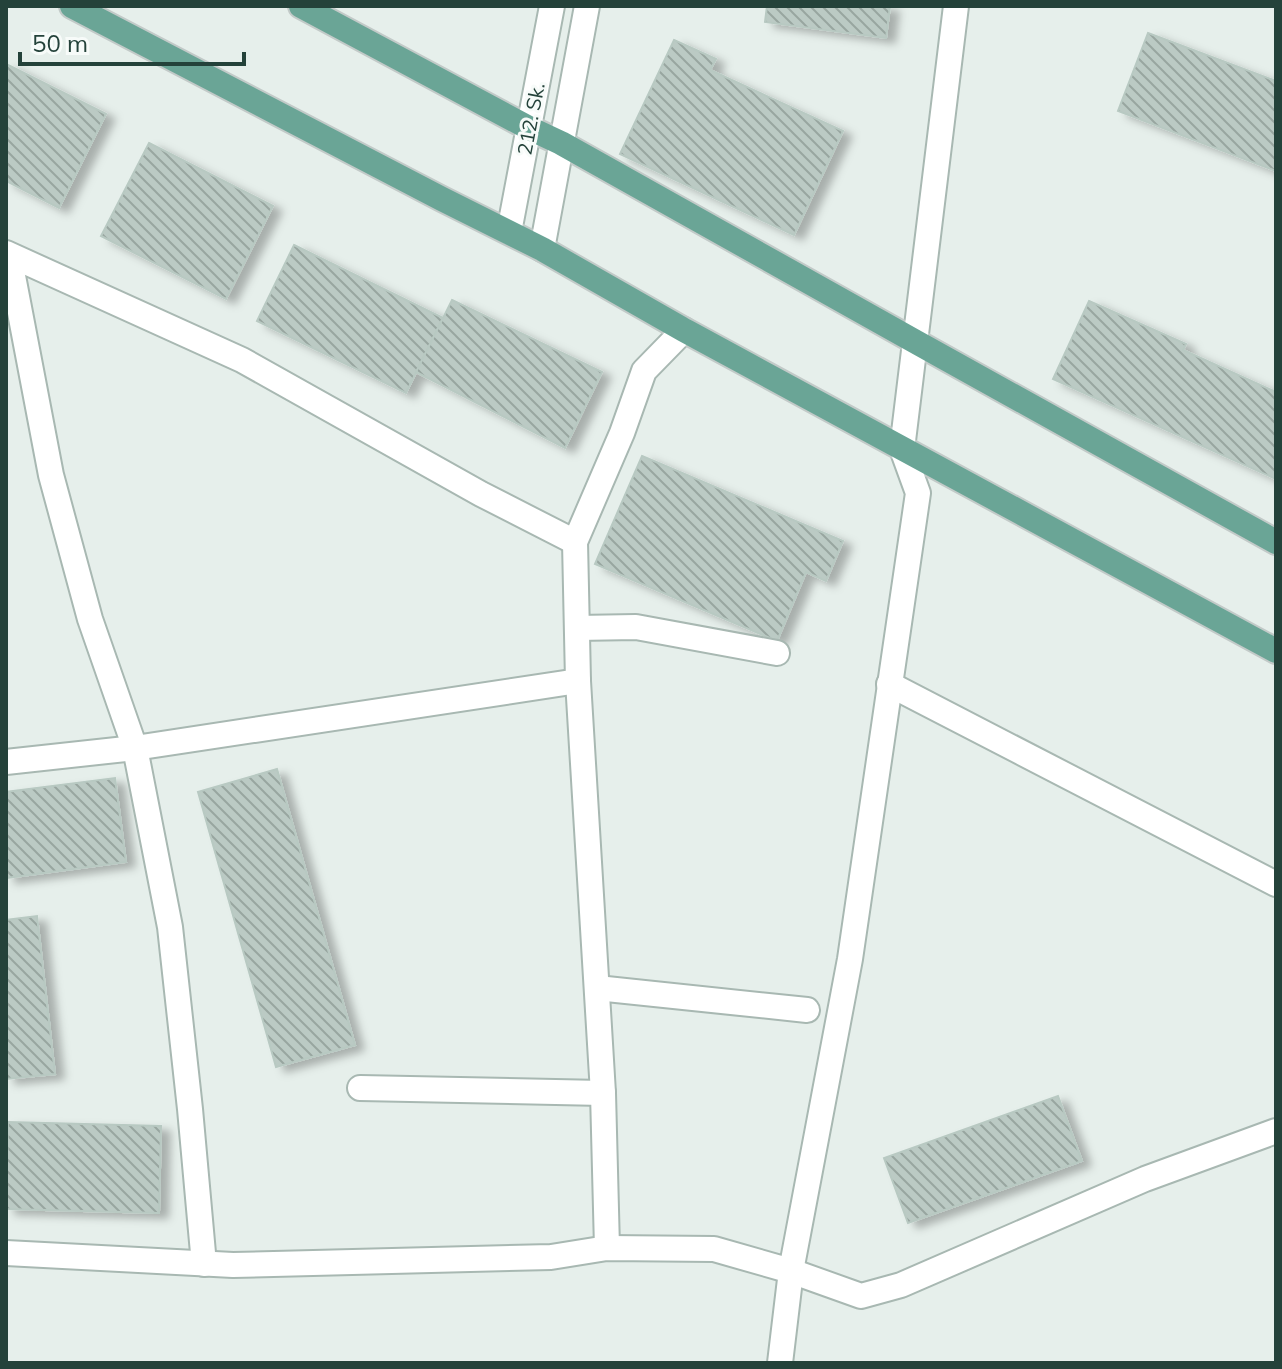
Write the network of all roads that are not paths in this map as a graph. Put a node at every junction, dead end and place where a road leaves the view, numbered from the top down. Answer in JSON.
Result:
{"nodes":[{"id":1,"x":72,"y":6,"type":"edge"},
{"id":2,"x":301,"y":6,"type":"edge"},
{"id":3,"x":552,"y":6,"type":"edge"},
{"id":4,"x":587,"y":6,"type":"edge"},
{"id":5,"x":956,"y":6,"type":"edge"},
{"id":6,"x":529,"y":128,"type":"junction"},
{"id":7,"x":561,"y":143,"type":"junction"},
{"id":8,"x":509,"y":232,"type":"junction"},
{"id":9,"x":542,"y":249,"type":"junction"},
{"id":10,"x":8,"y":254,"type":"edge"},
{"id":11,"x":684,"y":330,"type":"junction"},
{"id":12,"x":916,"y":342,"type":"junction"},
{"id":13,"x":902,"y":449,"type":"junction"},
{"id":14,"x":575,"y":542,"type":"junction"},
{"id":15,"x":1276,"y":542,"type":"edge"},
{"id":16,"x":577,"y":628,"type":"junction"},
{"id":17,"x":1276,"y":651,"type":"edge"},
{"id":18,"x":777,"y":653,"type":"dead end"},
{"id":19,"x":578,"y":681,"type":"junction"},
{"id":20,"x":889,"y":684,"type":"junction"},
{"id":21,"x":135,"y":748,"type":"junction"},
{"id":22,"x":6,"y":762,"type":"edge"},
{"id":23,"x":1276,"y":884,"type":"edge"},
{"id":24,"x":597,"y":988,"type":"junction"},
{"id":25,"x":807,"y":1010,"type":"dead end"},
{"id":26,"x":360,"y":1088,"type":"dead end"},
{"id":27,"x":603,"y":1093,"type":"junction"},
{"id":28,"x":1276,"y":1131,"type":"edge"},
{"id":29,"x":607,"y":1248,"type":"junction"},
{"id":30,"x":6,"y":1253,"type":"edge"},
{"id":31,"x":204,"y":1264,"type":"junction"},
{"id":32,"x":791,"y":1271,"type":"junction"},
{"id":33,"x":780,"y":1363,"type":"edge"}],
"edges":[{"from":1,"to":8,"type":"main road"},
{"from":2,"to":6,"type":"main road"},
{"from":3,"to":6,"type":"street","name":"212. Sk."},
{"from":4,"to":7,"type":"street"},
{"from":5,"to":12,"type":"street"},
{"from":6,"to":7,"type":"main road"},
{"from":6,"to":8,"type":"street","name":"212. Sk."},
{"from":7,"to":9,"type":"street"},
{"from":7,"to":12,"type":"main road"},
{"from":8,"to":9,"type":"main road"},
{"from":9,"to":11,"type":"main road"},
{"from":10,"to":14,"type":"street"},
{"from":10,"to":21,"type":"street"},
{"from":11,"to":13,"type":"main road"},
{"from":11,"to":14,"type":"street"},
{"from":12,"to":13,"type":"street"},
{"from":12,"to":15,"type":"main road"},
{"from":13,"to":17,"type":"main road"},
{"from":13,"to":20,"type":"street"},
{"from":14,"to":16,"type":"street"},
{"from":16,"to":18,"type":"street"},
{"from":16,"to":19,"type":"street"},
{"from":19,"to":21,"type":"street"},
{"from":19,"to":24,"type":"street"},
{"from":20,"to":23,"type":"street"},
{"from":20,"to":32,"type":"street"},
{"from":21,"to":22,"type":"street"},
{"from":21,"to":31,"type":"street"},
{"from":24,"to":25,"type":"street"},
{"from":24,"to":27,"type":"street"},
{"from":26,"to":27,"type":"street"},
{"from":27,"to":29,"type":"street"},
{"from":28,"to":32,"type":"street"},
{"from":29,"to":31,"type":"street"},
{"from":29,"to":32,"type":"street"},
{"from":30,"to":31,"type":"street"},
{"from":32,"to":33,"type":"street"}]}
